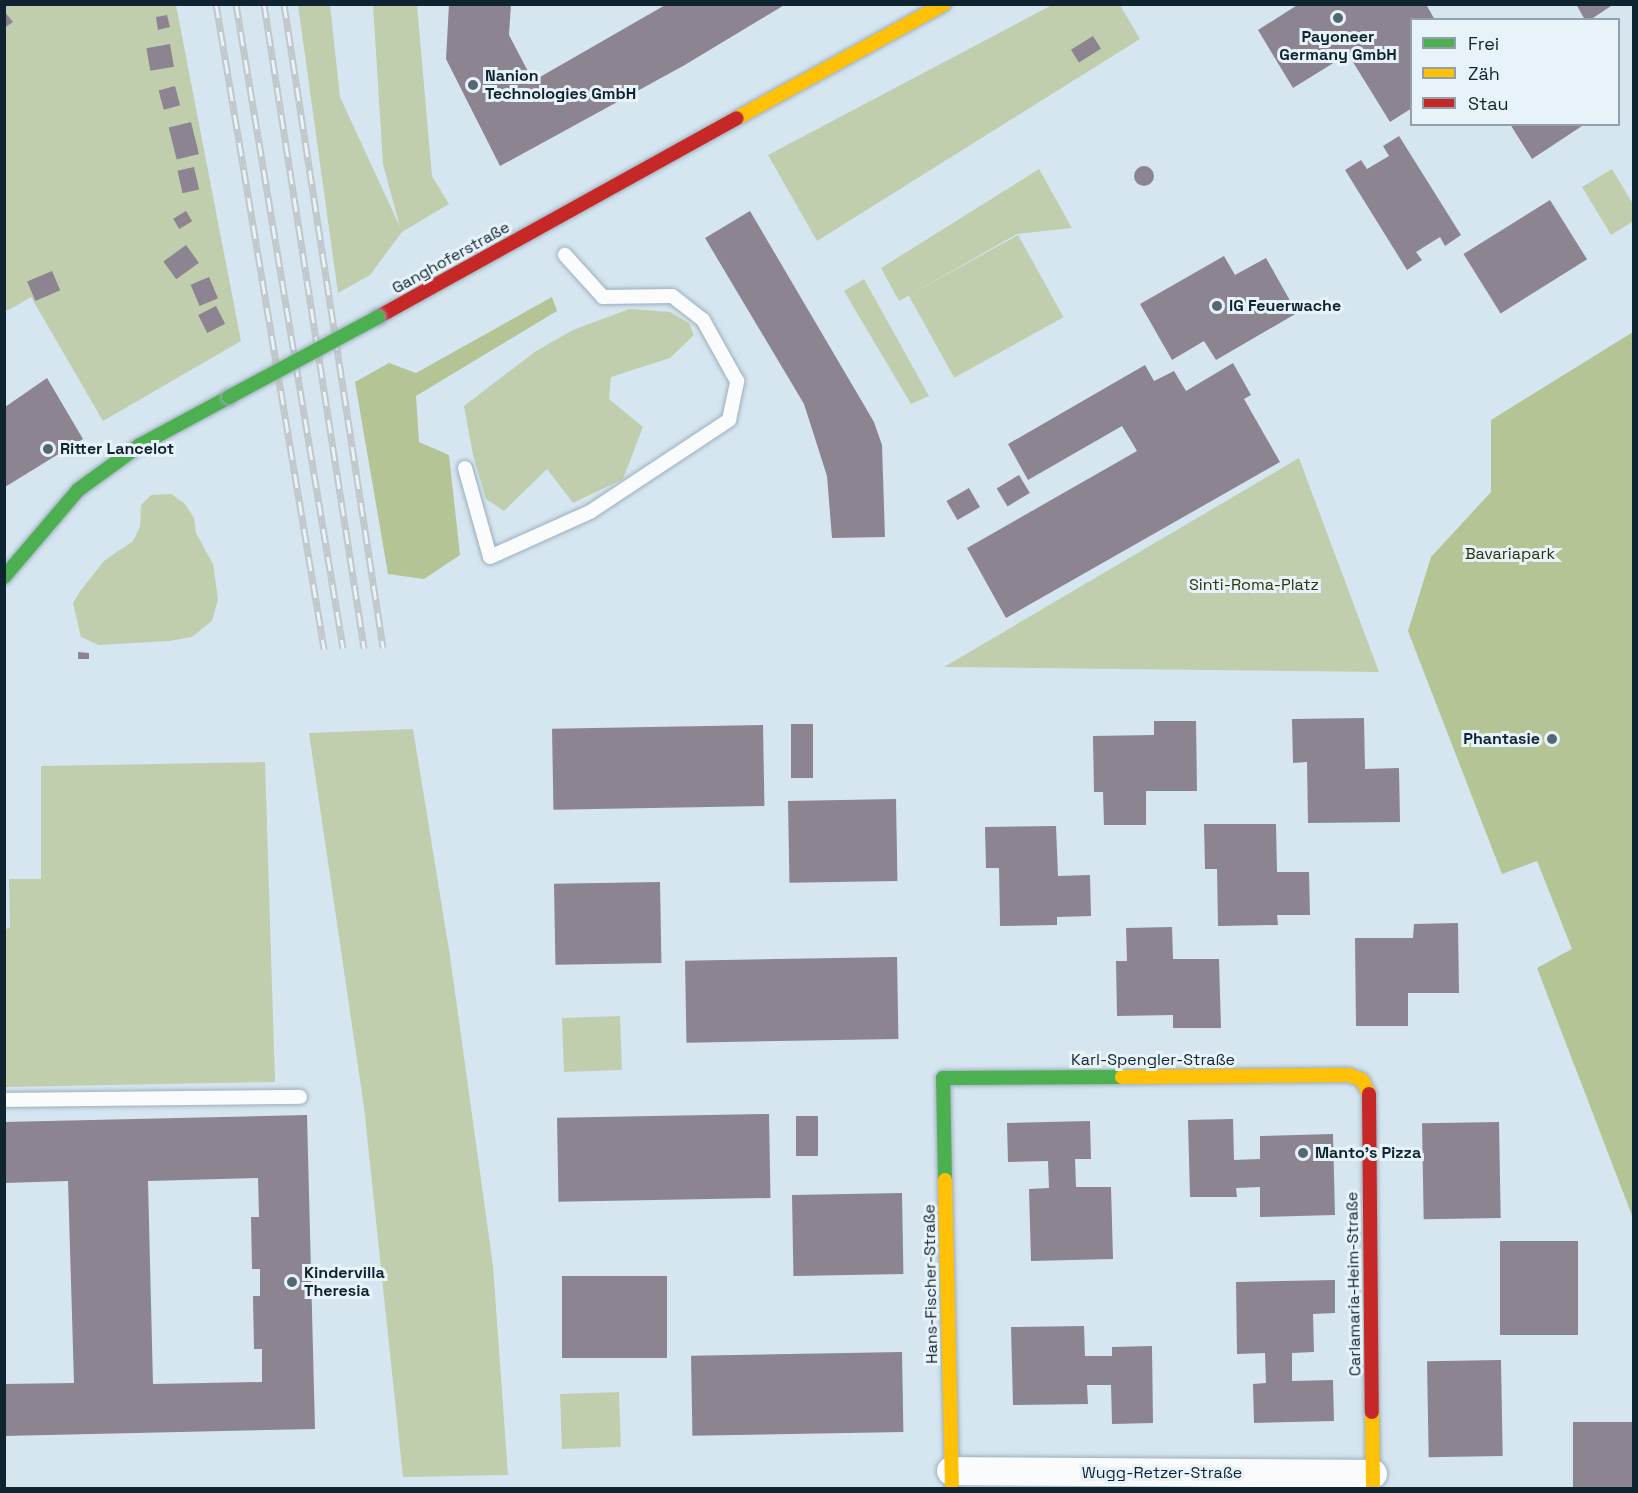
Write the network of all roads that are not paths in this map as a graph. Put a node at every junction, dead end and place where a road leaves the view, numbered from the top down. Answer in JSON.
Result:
{"nodes":[{"id":1,"x":944,"y":4,"type":"edge"},
{"id":2,"x":565,"y":255,"type":"dead end"},
{"id":3,"x":465,"y":468,"type":"dead end"},
{"id":4,"x":4,"y":577,"type":"edge"},
{"id":5,"x":943,"y":1078,"type":"joint"},
{"id":6,"x":1362,"y":1080,"type":"joint"},
{"id":7,"x":300,"y":1097,"type":"dead end"},
{"id":8,"x":4,"y":1100,"type":"edge"},
{"id":9,"x":952,"y":1480,"type":"edge"},
{"id":10,"x":1216,"y":1481,"type":"edge"},
{"id":11,"x":1373,"y":1481,"type":"edge"}],
"edges":[{"from":1,"to":4,"type":"street","name":"Ganghoferstraße","bridge":true},
{"from":2,"to":3,"type":"lane"},
{"from":5,"to":6,"type":"street","name":"Karl-Spengler-Straße"},
{"from":5,"to":9,"type":"street","name":"Hans-Fischer-Straße"},
{"from":6,"to":11,"type":"street","name":"Carlamaria-Heim-Straße"},
{"from":7,"to":8,"type":"lane"},
{"from":9,"to":10,"type":"street","name":"Wugg-Retzer-Straße"},
{"from":10,"to":11,"type":"street","name":"Wugg-Retzer-Straße"}]}
